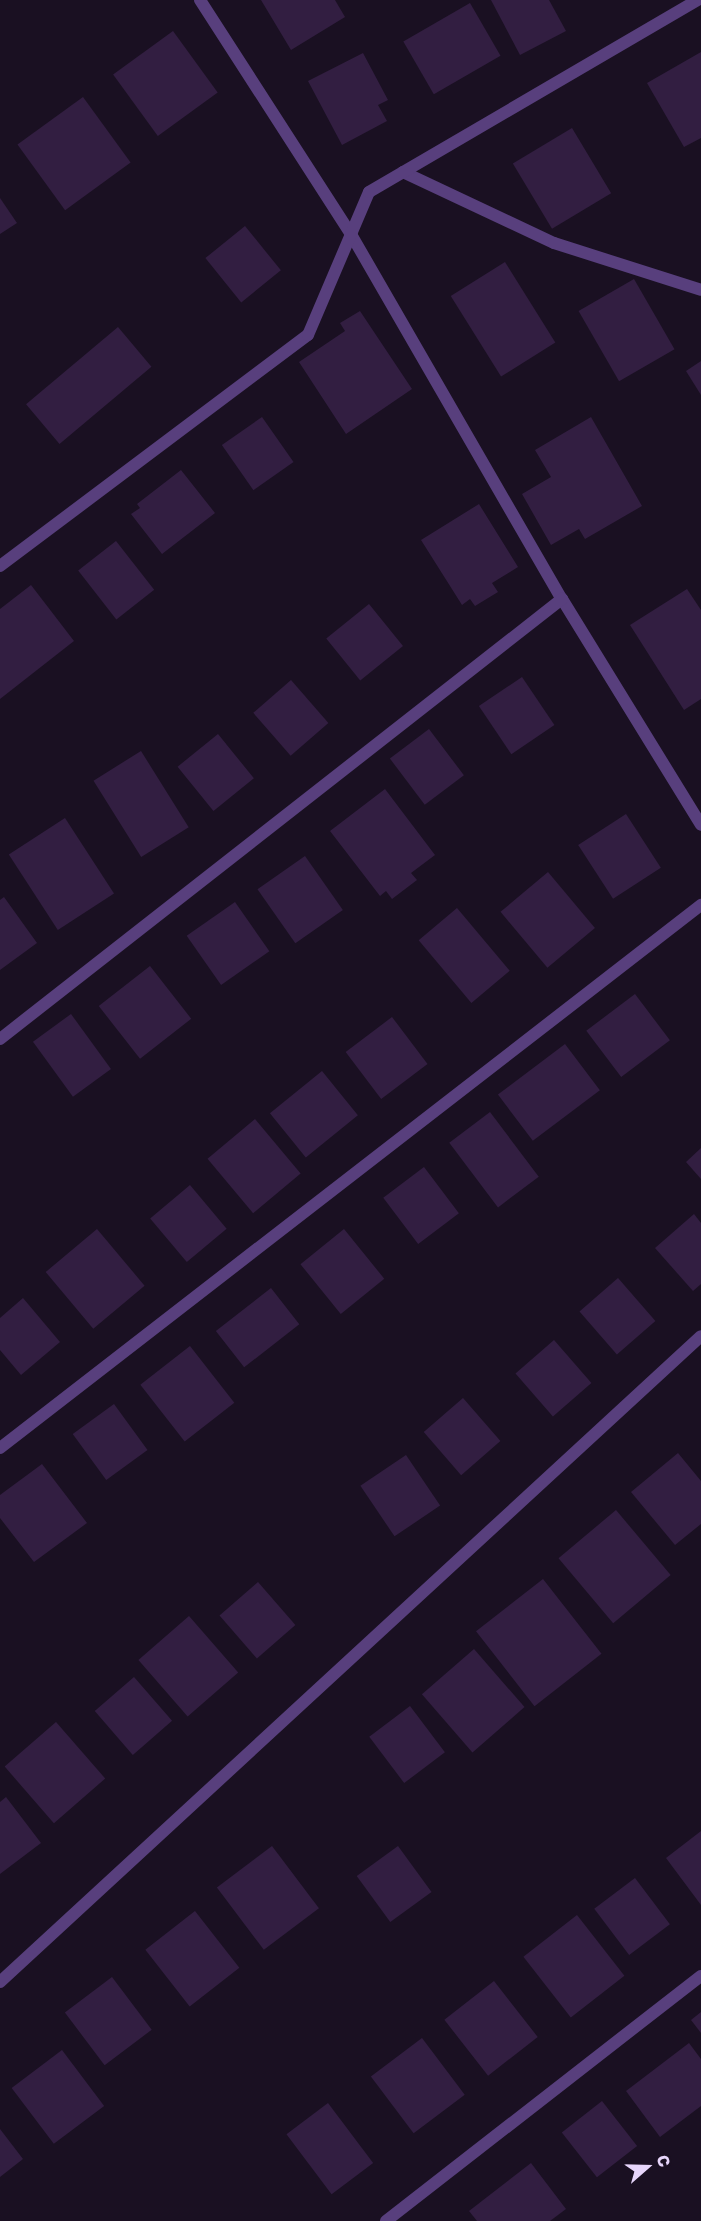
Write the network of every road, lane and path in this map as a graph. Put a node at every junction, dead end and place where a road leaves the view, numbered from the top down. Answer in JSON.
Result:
{"nodes":[{"id":1,"x":200,"y":0,"type":"edge"},
{"id":2,"x":698,"y":0,"type":"edge"},
{"id":3,"x":403,"y":172,"type":"junction"},
{"id":4,"x":352,"y":236,"type":"junction"},
{"id":5,"x":701,"y":290,"type":"edge"},
{"id":6,"x":0,"y":566,"type":"edge"},
{"id":7,"x":562,"y":599,"type":"junction"},
{"id":8,"x":701,"y":825,"type":"edge"},
{"id":9,"x":701,"y":905,"type":"edge"},
{"id":10,"x":0,"y":1040,"type":"edge"},
{"id":11,"x":701,"y":1336,"type":"edge"},
{"id":12,"x":0,"y":1448,"type":"edge"},
{"id":13,"x":701,"y":1976,"type":"edge"},
{"id":14,"x":0,"y":1982,"type":"edge"},
{"id":15,"x":386,"y":2221,"type":"edge"}],
"edges":[{"from":1,"to":4,"type":"street"},
{"from":2,"to":3,"type":"street"},
{"from":3,"to":4,"type":"street"},
{"from":3,"to":5,"type":"street"},
{"from":4,"to":6,"type":"street"},
{"from":4,"to":7,"type":"street"},
{"from":7,"to":8,"type":"street"},
{"from":7,"to":10,"type":"street"},
{"from":9,"to":12,"type":"street"},
{"from":11,"to":14,"type":"street"},
{"from":13,"to":15,"type":"street"}]}
